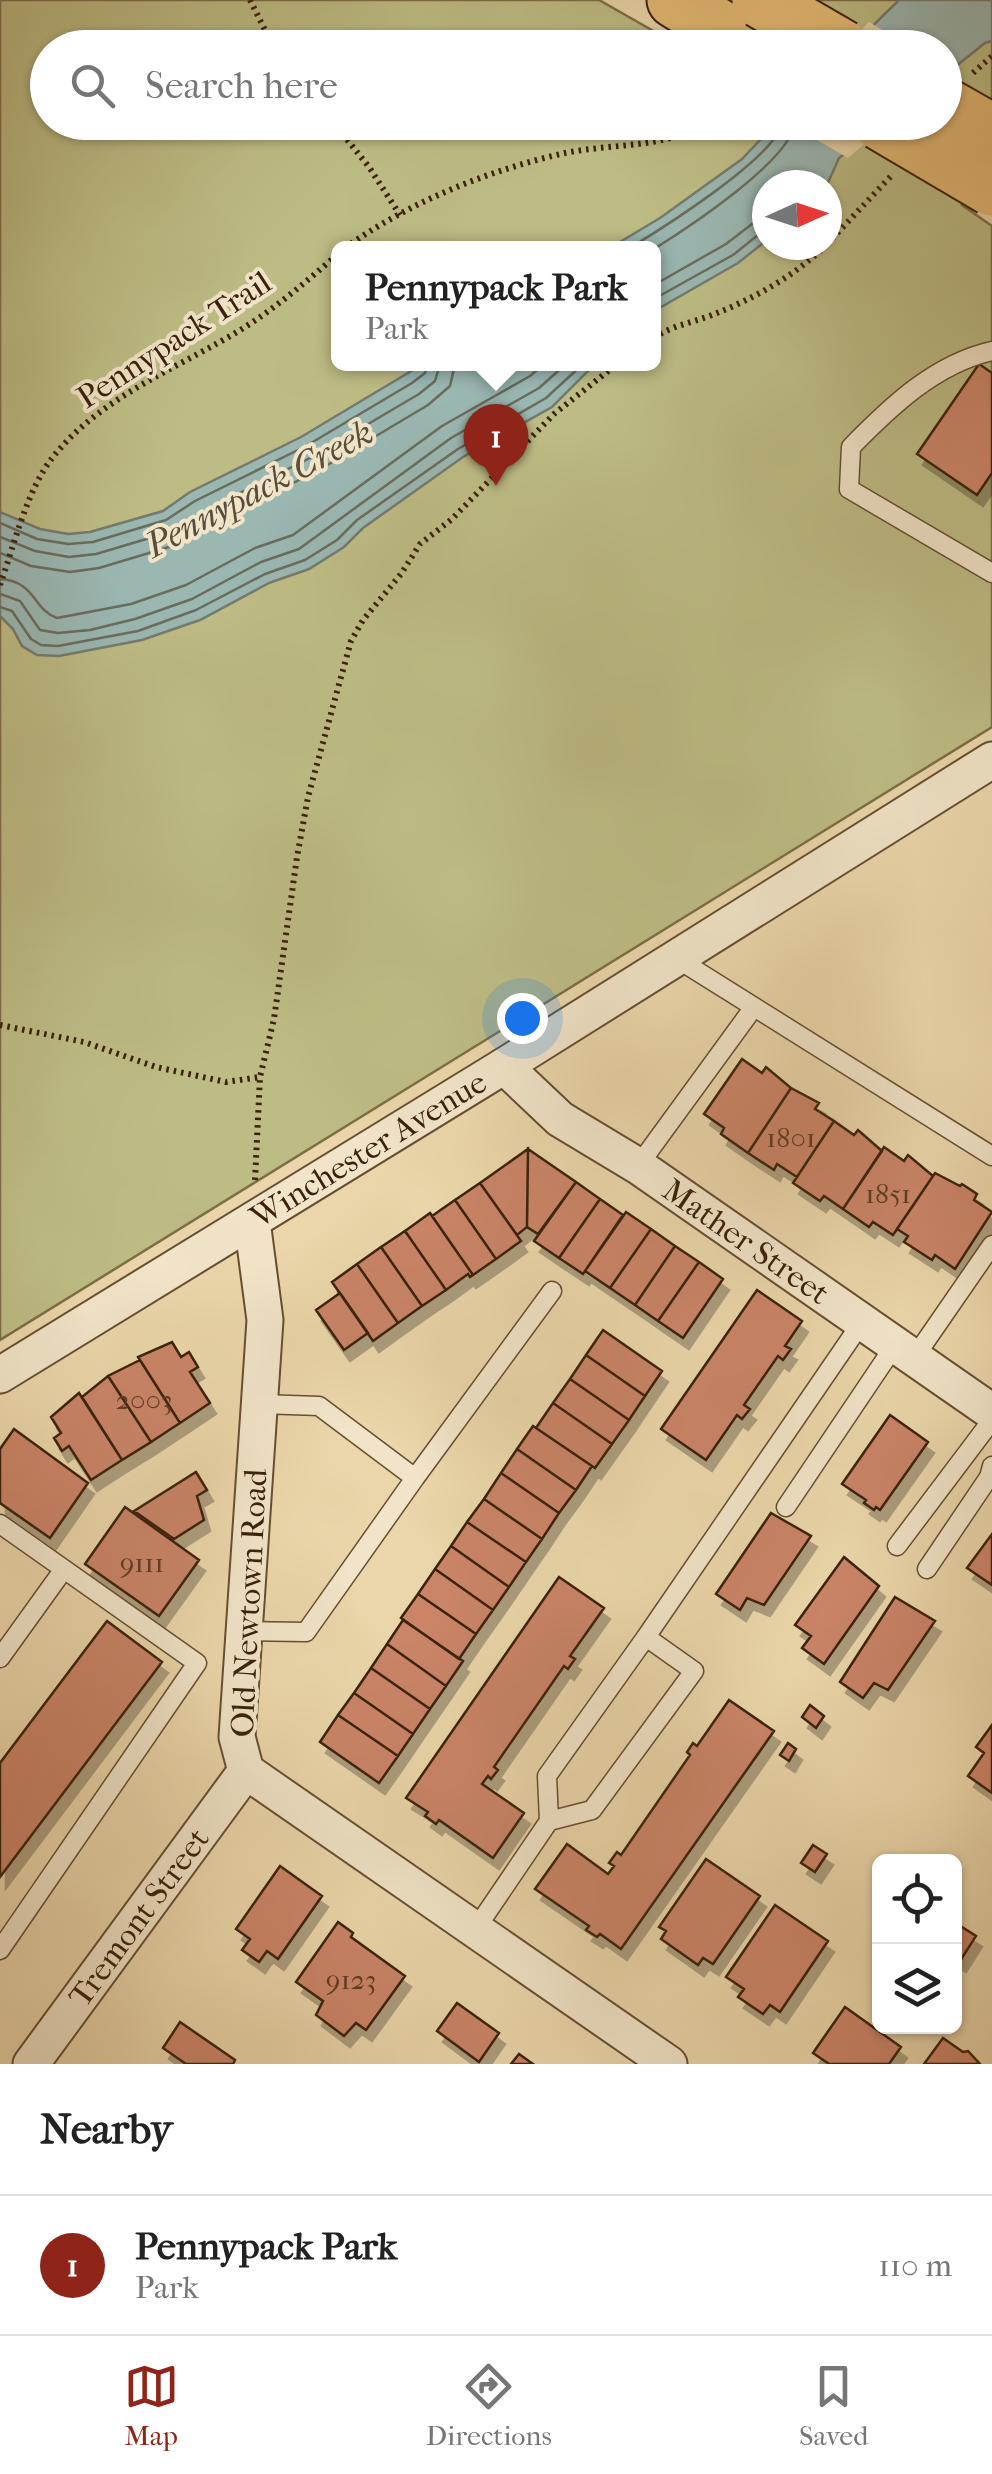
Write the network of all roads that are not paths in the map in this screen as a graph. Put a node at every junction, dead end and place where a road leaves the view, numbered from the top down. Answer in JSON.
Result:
{"nodes":[{"id":1,"x":760,"y":0,"type":"edge"},
{"id":2,"x":678,"y":3,"type":"edge"},
{"id":3,"x":722,"y":30,"type":"edge"},
{"id":4,"x":812,"y":30,"type":"edge"},
{"id":5,"x":962,"y":115,"type":"edge"},
{"id":6,"x":992,"y":132,"type":"edge"},
{"id":7,"x":887,"y":148,"type":"edge"},
{"id":8,"x":992,"y":188,"type":"edge"},
{"id":9,"x":992,"y":351,"type":"edge"},
{"id":10,"x":992,"y":573,"type":"edge"},
{"id":11,"x":992,"y":760,"type":"edge"},
{"id":12,"x":676,"y":958,"type":"junction"},
{"id":13,"x":754,"y":1006,"type":"junction"},
{"id":14,"x":504,"y":1066,"type":"junction"},
{"id":15,"x":992,"y":1156,"type":"edge"},
{"id":16,"x":638,"y":1166,"type":"junction"},
{"id":17,"x":252,"y":1221,"type":"junction"},
{"id":18,"x":992,"y":1245,"type":"edge"},
{"id":19,"x":552,"y":1291,"type":"dead end"},
{"id":20,"x":862,"y":1322,"type":"junction"},
{"id":21,"x":905,"y":1352,"type":"junction"},
{"id":22,"x":0,"y":1375,"type":"edge"},
{"id":23,"x":260,"y":1404,"type":"junction"},
{"id":24,"x":992,"y":1412,"type":"edge"},
{"id":25,"x":992,"y":1420,"type":"edge"},
{"id":26,"x":992,"y":1466,"type":"edge"},
{"id":27,"x":414,"y":1478,"type":"junction"},
{"id":28,"x":786,"y":1507,"type":"dead end"},
{"id":29,"x":0,"y":1524,"type":"edge"},
{"id":30,"x":897,"y":1546,"type":"dead end"},
{"id":31,"x":64,"y":1569,"type":"junction"},
{"id":32,"x":926,"y":1569,"type":"dead end"},
{"id":33,"x":244,"y":1632,"type":"junction"},
{"id":34,"x":646,"y":1636,"type":"junction"},
{"id":35,"x":0,"y":1658,"type":"edge"},
{"id":36,"x":246,"y":1772,"type":"junction"},
{"id":37,"x":549,"y":1821,"type":"junction"},
{"id":38,"x":475,"y":1930,"type":"junction"},
{"id":39,"x":0,"y":1950,"type":"edge"},
{"id":40,"x":32,"y":2064,"type":"edge"},
{"id":41,"x":668,"y":2064,"type":"edge"}],
"edges":[{"from":1,"to":4,"type":"main road","bridge":true},
{"from":2,"to":3,"type":"main road"},
{"from":5,"to":6,"type":"main road","bridge":true},
{"from":7,"to":8,"type":"main road","bridge":true},
{"from":9,"to":10,"type":"lane"},
{"from":11,"to":12,"type":"street","name":"Winchester Avenue"},
{"from":12,"to":13,"type":"lane"},
{"from":12,"to":14,"type":"street","name":"Winchester Avenue"},
{"from":13,"to":15,"type":"lane"},
{"from":13,"to":16,"type":"lane"},
{"from":14,"to":16,"type":"street","name":"Mather Street"},
{"from":14,"to":17,"type":"street","name":"Winchester Avenue"},
{"from":16,"to":20,"type":"street","name":"Mather Street"},
{"from":17,"to":22,"type":"street","name":"Winchester Avenue"},
{"from":17,"to":23,"type":"street","name":"Old Newtown Road"},
{"from":18,"to":21,"type":"lane"},
{"from":19,"to":27,"type":"lane"},
{"from":20,"to":21,"type":"street","name":"Mather Street"},
{"from":20,"to":34,"type":"lane"},
{"from":21,"to":24,"type":"street","name":"Mather Street"},
{"from":21,"to":28,"type":"lane"},
{"from":23,"to":27,"type":"lane"},
{"from":23,"to":33,"type":"street","name":"Old Newtown Road"},
{"from":25,"to":30,"type":"lane"},
{"from":26,"to":32,"type":"lane"},
{"from":27,"to":33,"type":"lane"},
{"from":29,"to":31,"type":"lane"},
{"from":31,"to":35,"type":"lane"},
{"from":31,"to":39,"type":"lane"},
{"from":33,"to":36,"type":"street","name":"Old Newtown Road"},
{"from":34,"to":37,"type":"lane"},
{"from":34,"to":37,"type":"lane"},
{"from":36,"to":38,"type":"street","name":"Old Newtown Road"},
{"from":36,"to":40,"type":"street","name":"Tremont Street"},
{"from":37,"to":38,"type":"lane"},
{"from":38,"to":41,"type":"street","name":"Old Newtown Road"}]}
